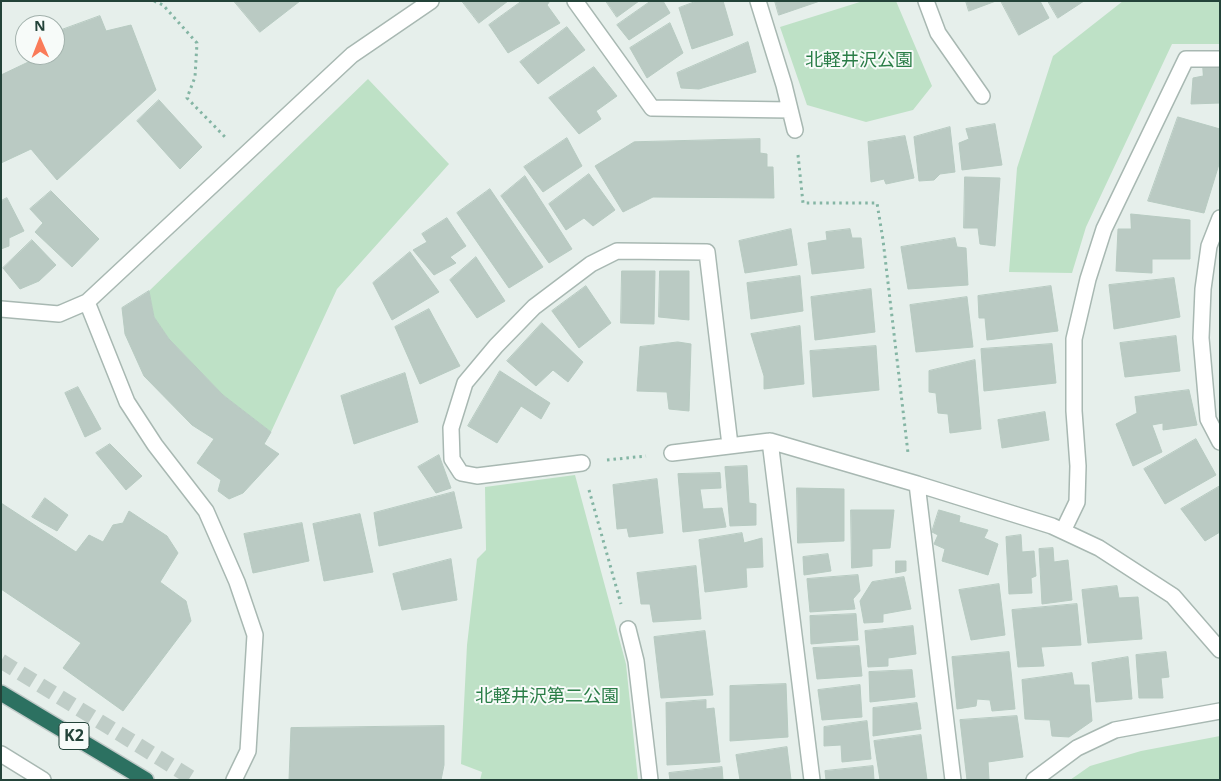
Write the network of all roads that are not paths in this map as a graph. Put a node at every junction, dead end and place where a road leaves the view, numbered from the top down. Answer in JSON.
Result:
{"nodes":[{"id":1,"x":431,"y":1,"type":"edge"},
{"id":2,"x":575,"y":1,"type":"edge"},
{"id":3,"x":758,"y":1,"type":"edge"},
{"id":4,"x":926,"y":1,"type":"edge"},
{"id":5,"x":1220,"y":59,"type":"edge"},
{"id":6,"x":982,"y":96,"type":"dead end"},
{"id":7,"x":790,"y":110,"type":"junction"},
{"id":8,"x":795,"y":130,"type":"road end"},
{"id":9,"x":1220,"y":218,"type":"edge"},
{"id":10,"x":87,"y":302,"type":"junction"},
{"id":11,"x":1,"y":309,"type":"edge"},
{"id":12,"x":770,"y":441,"type":"junction"},
{"id":13,"x":1220,"y":442,"type":"edge"},
{"id":14,"x":730,"y":445,"type":"junction"},
{"id":15,"x":672,"y":453,"type":"road end"},
{"id":16,"x":582,"y":463,"type":"road end"},
{"id":17,"x":914,"y":484,"type":"junction"},
{"id":18,"x":1063,"y":531,"type":"junction"},
{"id":19,"x":628,"y":629,"type":"road end"},
{"id":20,"x":1220,"y":650,"type":"edge"},
{"id":21,"x":1,"y":693,"type":"edge"},
{"id":22,"x":1220,"y":711,"type":"edge"},
{"id":23,"x":1,"y":754,"type":"edge"},
{"id":24,"x":240,"y":777,"type":"edge"},
{"id":25,"x":43,"y":780,"type":"edge"},
{"id":26,"x":146,"y":780,"type":"edge"},
{"id":27,"x":650,"y":780,"type":"edge"},
{"id":28,"x":812,"y":780,"type":"edge"},
{"id":29,"x":954,"y":780,"type":"edge"},
{"id":30,"x":1034,"y":780,"type":"edge"}],
"edges":[{"from":1,"to":10,"type":"street"},
{"from":2,"to":7,"type":"street"},
{"from":3,"to":7,"type":"street"},
{"from":4,"to":6,"type":"street"},
{"from":5,"to":18,"type":"street"},
{"from":7,"to":8,"type":"street"},
{"from":9,"to":13,"type":"street"},
{"from":10,"to":11,"type":"street"},
{"from":10,"to":24,"type":"street"},
{"from":12,"to":14,"type":"street"},
{"from":12,"to":17,"type":"street"},
{"from":12,"to":28,"type":"street"},
{"from":14,"to":15,"type":"street"},
{"from":14,"to":16,"type":"street"},
{"from":17,"to":18,"type":"street"},
{"from":17,"to":29,"type":"street"},
{"from":18,"to":20,"type":"street"},
{"from":19,"to":27,"type":"street"},
{"from":21,"to":26,"type":"highway","number":"K2"},
{"from":22,"to":30,"type":"street"},
{"from":23,"to":25,"type":"street"}]}
